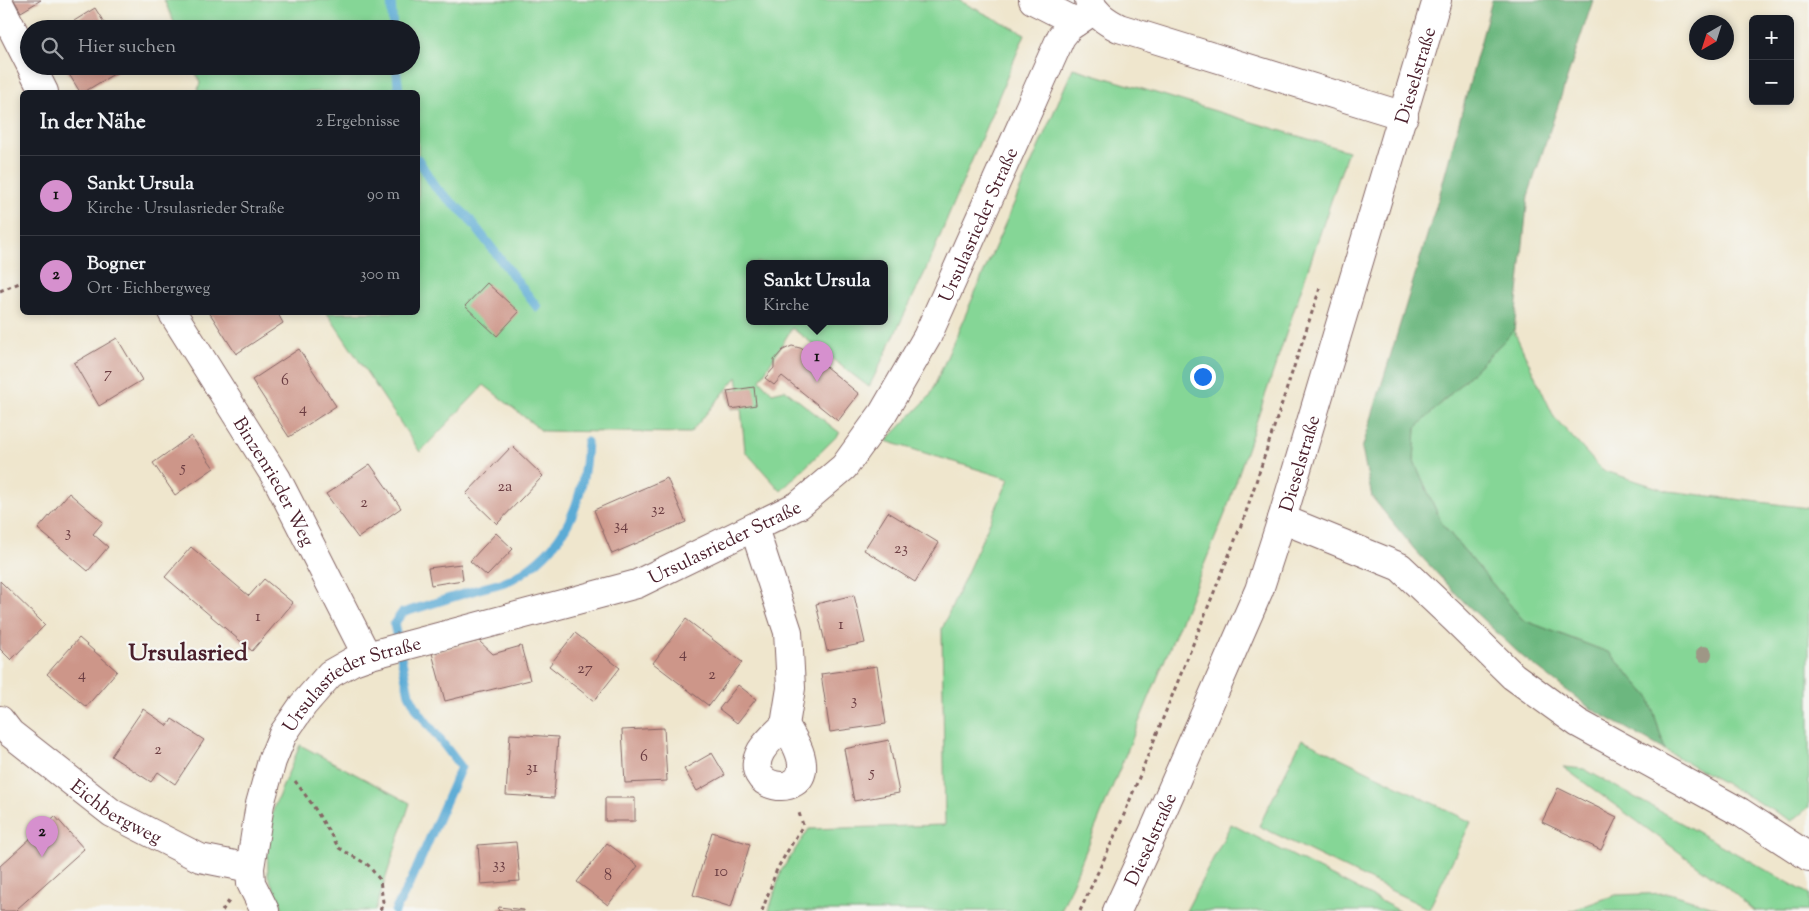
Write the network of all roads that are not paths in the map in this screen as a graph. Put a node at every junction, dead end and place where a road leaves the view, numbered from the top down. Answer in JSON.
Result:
{"nodes":[{"id":1,"x":1034,"y":0,"type":"edge"},
{"id":2,"x":1437,"y":0,"type":"edge"},
{"id":3,"x":0,"y":6,"type":"edge"},
{"id":4,"x":1086,"y":11,"type":"edge"},
{"id":5,"x":20,"y":45,"type":"edge"},
{"id":6,"x":36,"y":75,"type":"edge"},
{"id":7,"x":43,"y":90,"type":"edge"},
{"id":8,"x":1404,"y":116,"type":"junction"},
{"id":9,"x":174,"y":315,"type":"edge"},
{"id":10,"x":1282,"y":519,"type":"junction"},
{"id":11,"x":754,"y":528,"type":"junction"},
{"id":12,"x":389,"y":650,"type":"junction"},
{"id":13,"x":0,"y":720,"type":"edge"},
{"id":14,"x":785,"y":725,"type":"junction"},
{"id":15,"x":1809,"y":857,"type":"edge"},
{"id":16,"x":250,"y":868,"type":"junction"},
{"id":17,"x":265,"y":911,"type":"edge"},
{"id":18,"x":1117,"y":911,"type":"edge"}],
"edges":[{"from":1,"to":4,"type":"street"},
{"from":2,"to":8,"type":"street","name":"Dieselstraße"},
{"from":3,"to":5,"type":"street"},
{"from":4,"to":8,"type":"street"},
{"from":4,"to":11,"type":"street","name":"Ursulasrieder Straße"},
{"from":6,"to":7,"type":"street"},
{"from":8,"to":10,"type":"street","name":"Dieselstraße"},
{"from":9,"to":12,"type":"street","name":"Binzenrieder Weg"},
{"from":10,"to":15,"type":"street"},
{"from":10,"to":18,"type":"street","name":"Dieselstraße"},
{"from":11,"to":12,"type":"street","name":"Ursulasrieder Straße"},
{"from":11,"to":14,"type":"street"},
{"from":12,"to":16,"type":"street","name":"Ursulasrieder Straße"},
{"from":13,"to":16,"type":"street","name":"Eichbergweg"},
{"from":14,"to":14,"type":"street"},
{"from":16,"to":17,"type":"street","name":"Ursulasrieder Straße"}]}
